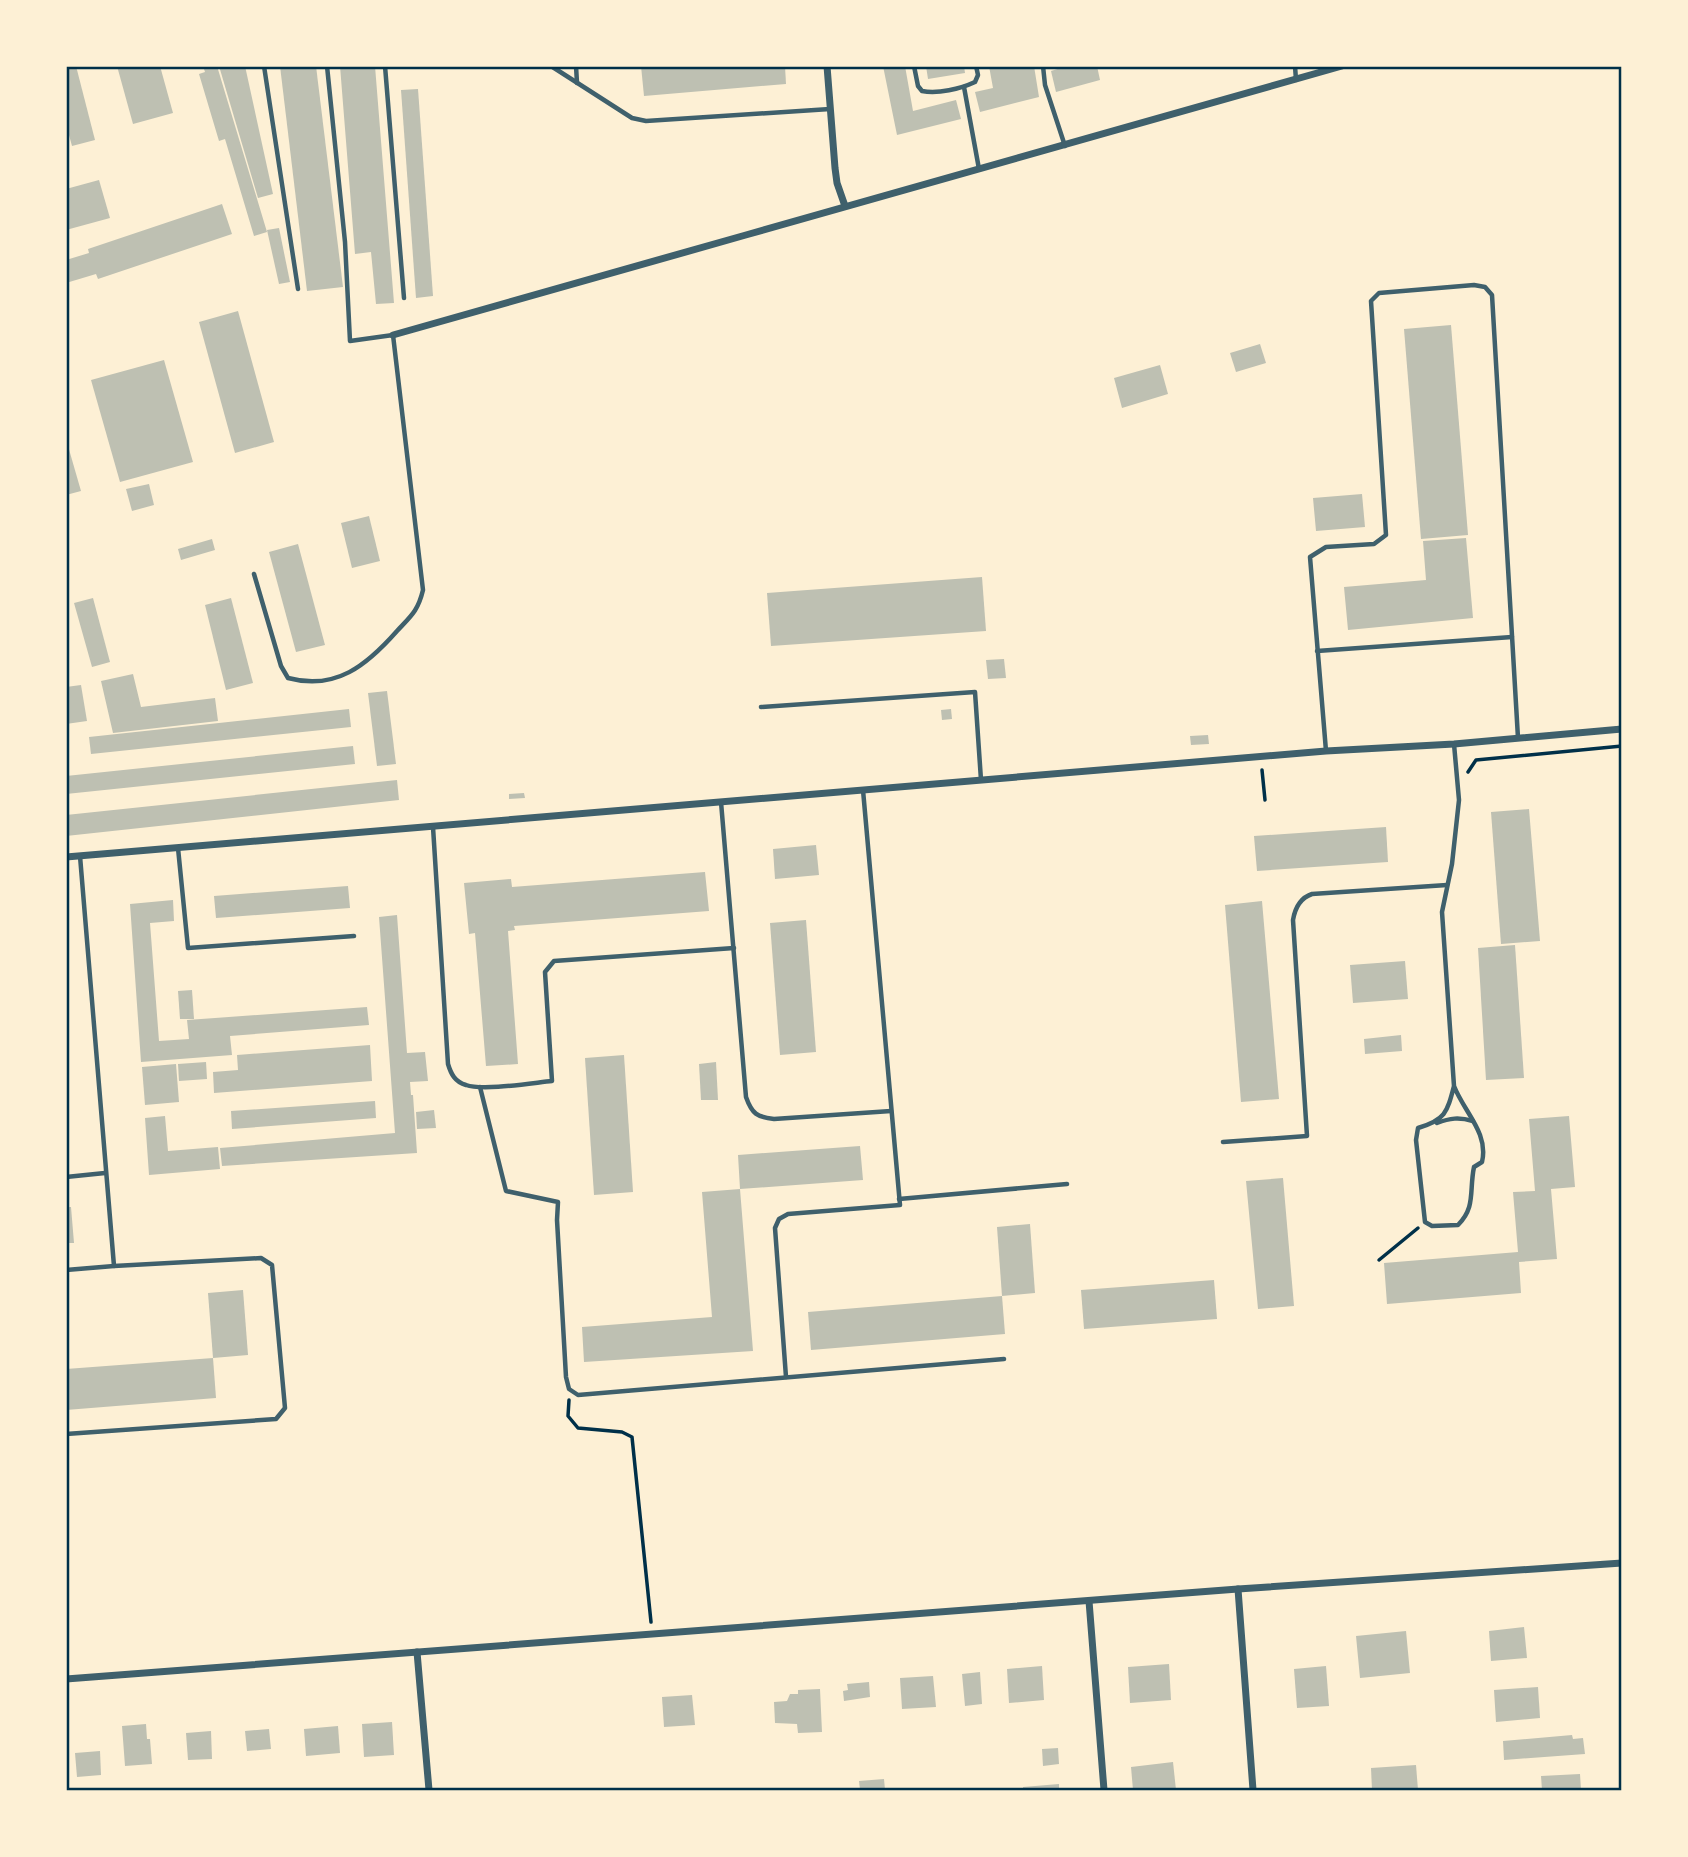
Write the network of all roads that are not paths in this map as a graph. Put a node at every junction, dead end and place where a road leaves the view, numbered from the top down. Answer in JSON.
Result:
{"nodes":[{"id":1,"x":264,"y":66,"type":"edge"},
{"id":2,"x":327,"y":66,"type":"edge"},
{"id":3,"x":385,"y":66,"type":"edge"},
{"id":4,"x":551,"y":66,"type":"edge"},
{"id":5,"x":576,"y":66,"type":"edge"},
{"id":6,"x":827,"y":66,"type":"edge"},
{"id":7,"x":914,"y":66,"type":"edge"},
{"id":8,"x":976,"y":66,"type":"edge"},
{"id":9,"x":1043,"y":66,"type":"edge"},
{"id":10,"x":1294,"y":66,"type":"edge"},
{"id":11,"x":1342,"y":66,"type":"edge"},
{"id":12,"x":1296,"y":80,"type":"junction"},
{"id":13,"x":577,"y":83,"type":"junction"},
{"id":14,"x":964,"y":87,"type":"junction"},
{"id":15,"x":830,"y":109,"type":"junction"},
{"id":16,"x":1065,"y":147,"type":"junction"},
{"id":17,"x":979,"y":170,"type":"junction"},
{"id":18,"x":845,"y":206,"type":"junction"},
{"id":19,"x":299,"y":289,"type":"dead end"},
{"id":20,"x":404,"y":298,"type":"dead end"},
{"id":21,"x":393,"y":335,"type":"junction"},
{"id":22,"x":254,"y":574,"type":"dead end"},
{"id":23,"x":1512,"y":637,"type":"junction"},
{"id":24,"x":1317,"y":651,"type":"junction"},
{"id":25,"x":761,"y":707,"type":"dead end"},
{"id":26,"x":1622,"y":729,"type":"edge"},
{"id":27,"x":1518,"y":738,"type":"junction"},
{"id":28,"x":1454,"y":744,"type":"junction"},
{"id":29,"x":1326,"y":751,"type":"junction"},
{"id":30,"x":981,"y":779,"type":"junction"},
{"id":31,"x":863,"y":789,"type":"junction"},
{"id":32,"x":721,"y":802,"type":"junction"},
{"id":33,"x":432,"y":826,"type":"junction"},
{"id":34,"x":178,"y":848,"type":"junction"},
{"id":35,"x":80,"y":856,"type":"junction"},
{"id":36,"x":66,"y":857,"type":"edge"},
{"id":37,"x":1447,"y":885,"type":"junction"},
{"id":38,"x":354,"y":936,"type":"dead end"},
{"id":39,"x":734,"y":947,"type":"junction"},
{"id":40,"x":1454,"y":1086,"type":"junction"},
{"id":41,"x":480,"y":1087,"type":"junction"},
{"id":42,"x":891,"y":1111,"type":"junction"},
{"id":43,"x":1474,"y":1121,"type":"junction"},
{"id":44,"x":1437,"y":1123,"type":"junction"},
{"id":45,"x":1223,"y":1142,"type":"dead end"},
{"id":46,"x":105,"y":1173,"type":"junction"},
{"id":47,"x":66,"y":1177,"type":"edge"},
{"id":48,"x":1066,"y":1184,"type":"dead end"},
{"id":49,"x":900,"y":1199,"type":"junction"},
{"id":50,"x":114,"y":1266,"type":"junction"},
{"id":51,"x":66,"y":1270,"type":"edge"},
{"id":52,"x":1004,"y":1359,"type":"dead end"},
{"id":53,"x":786,"y":1377,"type":"junction"},
{"id":54,"x":66,"y":1434,"type":"edge"},
{"id":55,"x":1622,"y":1563,"type":"edge"},
{"id":56,"x":1238,"y":1588,"type":"junction"},
{"id":57,"x":1089,"y":1601,"type":"junction"},
{"id":58,"x":417,"y":1652,"type":"junction"},
{"id":59,"x":66,"y":1679,"type":"edge"},
{"id":60,"x":429,"y":1790,"type":"edge"},
{"id":61,"x":1104,"y":1790,"type":"edge"},
{"id":62,"x":1253,"y":1790,"type":"edge"}],
"edges":[{"from":1,"to":19,"type":"lane"},
{"from":2,"to":21,"type":"lane"},
{"from":3,"to":20,"type":"lane"},
{"from":4,"to":13,"type":"lane"},
{"from":5,"to":13,"type":"lane"},
{"from":6,"to":15,"type":"street"},
{"from":7,"to":14,"type":"lane"},
{"from":8,"to":14,"type":"lane"},
{"from":9,"to":16,"type":"lane"},
{"from":10,"to":12,"type":"lane"},
{"from":11,"to":12,"type":"street"},
{"from":12,"to":16,"type":"street"},
{"from":13,"to":15,"type":"lane"},
{"from":14,"to":17,"type":"lane"},
{"from":15,"to":18,"type":"street"},
{"from":16,"to":17,"type":"street"},
{"from":17,"to":18,"type":"street"},
{"from":18,"to":21,"type":"street"},
{"from":21,"to":22,"type":"lane"},
{"from":23,"to":24,"type":"lane"},
{"from":23,"to":24,"type":"lane"},
{"from":23,"to":27,"type":"lane"},
{"from":24,"to":29,"type":"lane"},
{"from":25,"to":30,"type":"lane"},
{"from":26,"to":27,"type":"street"},
{"from":27,"to":28,"type":"street"},
{"from":28,"to":29,"type":"street"},
{"from":28,"to":37,"type":"lane"},
{"from":29,"to":30,"type":"street"},
{"from":30,"to":31,"type":"street"},
{"from":31,"to":32,"type":"street"},
{"from":31,"to":42,"type":"lane"},
{"from":32,"to":33,"type":"street"},
{"from":32,"to":39,"type":"lane"},
{"from":33,"to":34,"type":"street"},
{"from":33,"to":41,"type":"lane"},
{"from":34,"to":35,"type":"street"},
{"from":34,"to":38,"type":"lane"},
{"from":35,"to":36,"type":"street"},
{"from":35,"to":46,"type":"lane"},
{"from":37,"to":40,"type":"lane"},
{"from":37,"to":45,"type":"lane"},
{"from":39,"to":41,"type":"lane"},
{"from":39,"to":42,"type":"lane"},
{"from":40,"to":43,"type":"lane"},
{"from":40,"to":44,"type":"lane"},
{"from":41,"to":53,"type":"lane"},
{"from":42,"to":49,"type":"lane"},
{"from":43,"to":44,"type":"lane"},
{"from":43,"to":44,"type":"lane"},
{"from":46,"to":47,"type":"lane"},
{"from":46,"to":50,"type":"lane"},
{"from":48,"to":49,"type":"lane"},
{"from":49,"to":53,"type":"lane"},
{"from":50,"to":51,"type":"lane"},
{"from":50,"to":54,"type":"lane"},
{"from":52,"to":53,"type":"lane"},
{"from":55,"to":56,"type":"street"},
{"from":56,"to":57,"type":"street"},
{"from":56,"to":62,"type":"street"},
{"from":57,"to":58,"type":"street"},
{"from":57,"to":61,"type":"street"},
{"from":58,"to":59,"type":"street"},
{"from":58,"to":60,"type":"street"}]}
